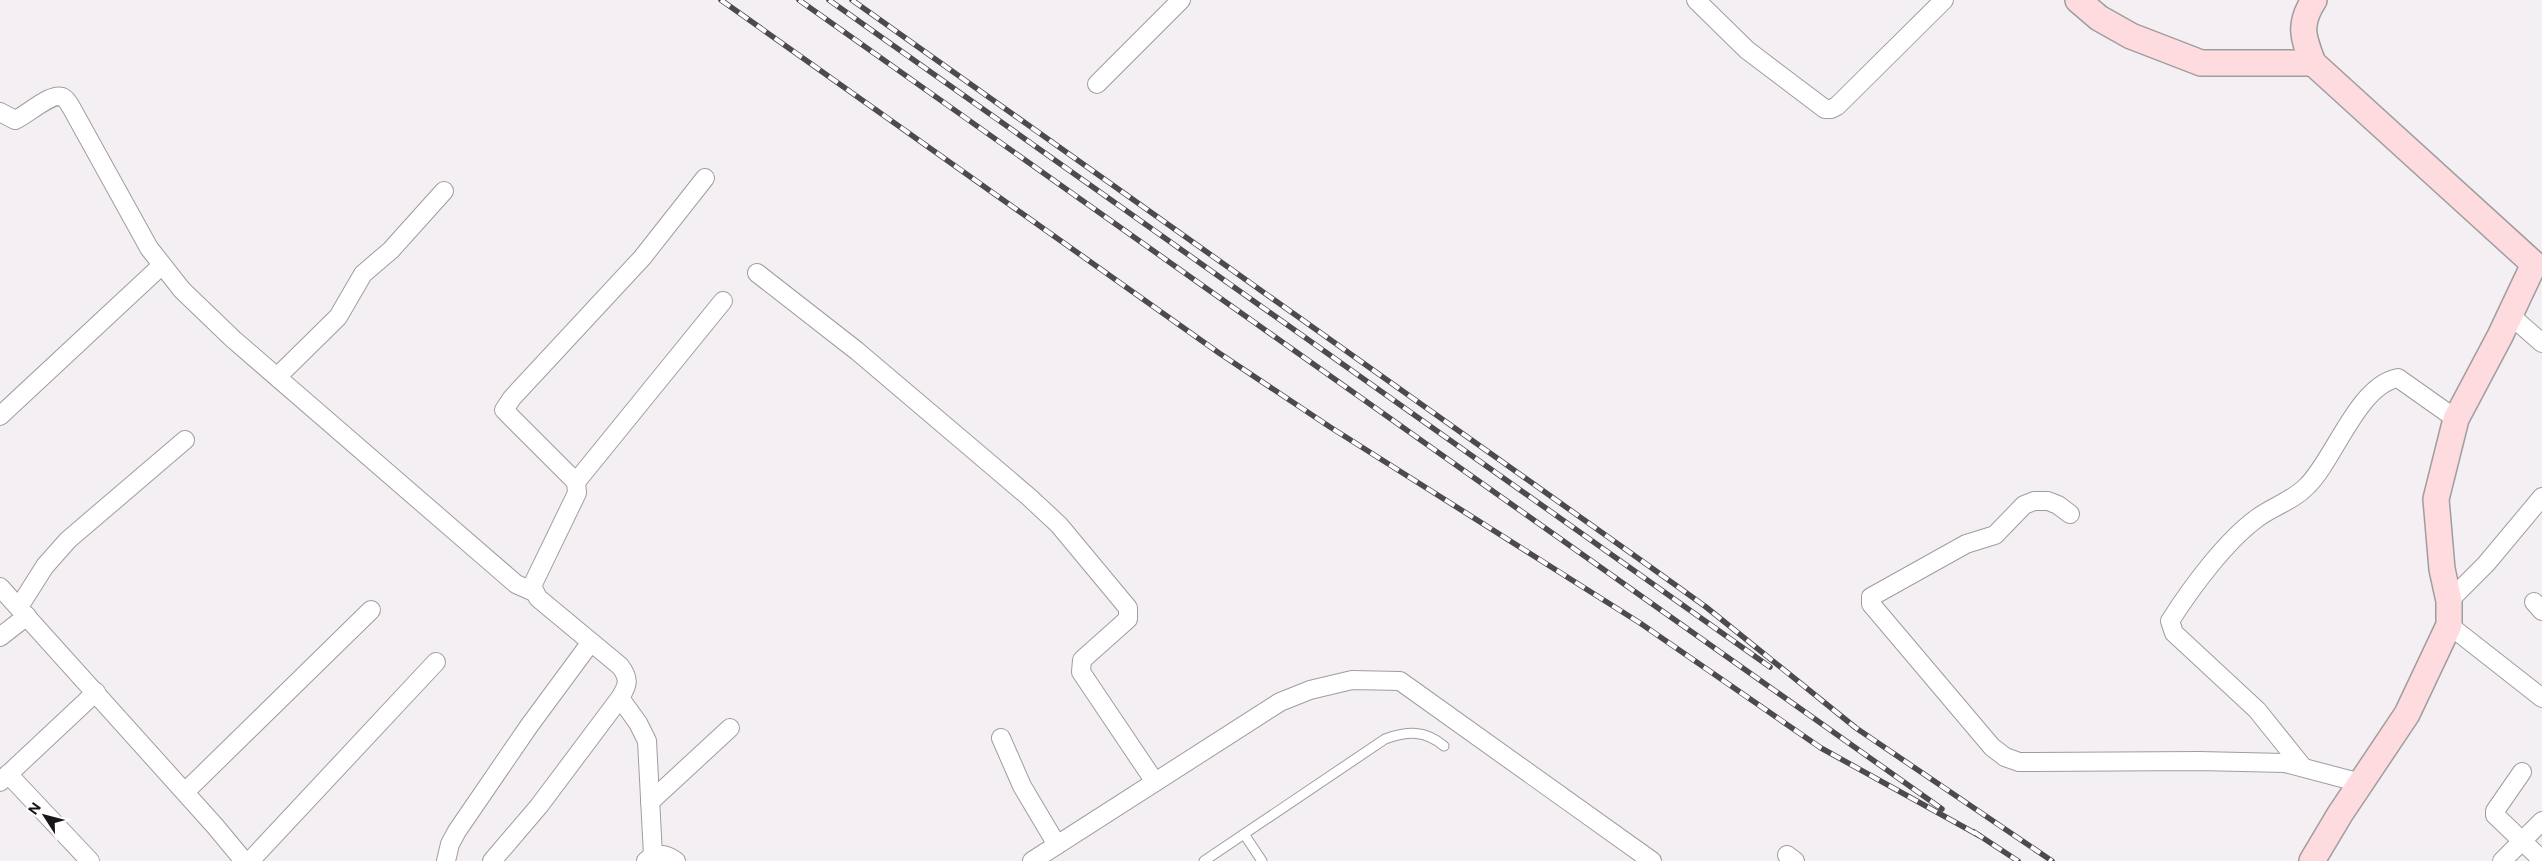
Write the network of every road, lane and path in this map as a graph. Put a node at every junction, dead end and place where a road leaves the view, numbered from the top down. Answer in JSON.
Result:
{"nodes":[{"id":1,"x":1181,"y":0,"type":"edge"},
{"id":2,"x":1696,"y":0,"type":"edge"},
{"id":3,"x":1944,"y":0,"type":"edge"},
{"id":4,"x":2078,"y":0,"type":"edge"},
{"id":5,"x":2314,"y":0,"type":"edge"},
{"id":6,"x":2313,"y":63,"type":"junction"},
{"id":7,"x":1098,"y":84,"type":"dead end"},
{"id":8,"x":0,"y":112,"type":"edge"},
{"id":9,"x":705,"y":178,"type":"dead end"},
{"id":10,"x":444,"y":191,"type":"dead end"},
{"id":11,"x":2538,"y":260,"type":"edge"},
{"id":12,"x":161,"y":266,"type":"junction"},
{"id":13,"x":757,"y":273,"type":"dead end"},
{"id":14,"x":723,"y":301,"type":"dead end"},
{"id":15,"x":2510,"y":315,"type":"junction"},
{"id":16,"x":2542,"y":343,"type":"edge"},
{"id":17,"x":277,"y":377,"type":"junction"},
{"id":18,"x":0,"y":416,"type":"edge"},
{"id":19,"x":2456,"y":419,"type":"junction"},
{"id":20,"x":185,"y":440,"type":"dead end"},
{"id":21,"x":576,"y":482,"type":"junction"},
{"id":22,"x":2542,"y":498,"type":"edge"},
{"id":23,"x":2070,"y":514,"type":"dead end"},
{"id":24,"x":0,"y":587,"type":"edge"},
{"id":25,"x":534,"y":592,"type":"junction"},
{"id":26,"x":2449,"y":601,"type":"junction"},
{"id":27,"x":371,"y":610,"type":"dead end"},
{"id":28,"x":22,"y":612,"type":"junction"},
{"id":29,"x":2449,"y":625,"type":"junction"},
{"id":30,"x":0,"y":637,"type":"edge"},
{"id":31,"x":591,"y":642,"type":"junction"},
{"id":32,"x":436,"y":662,"type":"dead end"},
{"id":33,"x":96,"y":692,"type":"junction"},
{"id":34,"x":620,"y":698,"type":"junction"},
{"id":35,"x":2542,"y":698,"type":"edge"},
{"id":36,"x":730,"y":728,"type":"dead end"},
{"id":37,"x":1001,"y":738,"type":"dead end"},
{"id":38,"x":1444,"y":746,"type":"dead end"},
{"id":39,"x":2302,"y":766,"type":"junction"},
{"id":40,"x":2522,"y":772,"type":"dead end"},
{"id":41,"x":4,"y":778,"type":"edge"},
{"id":42,"x":1155,"y":782,"type":"junction"},
{"id":43,"x":2361,"y":783,"type":"junction"},
{"id":44,"x":185,"y":792,"type":"junction"},
{"id":45,"x":650,"y":802,"type":"junction"},
{"id":46,"x":2542,"y":821,"type":"edge"},
{"id":47,"x":1244,"y":834,"type":"junction"},
{"id":48,"x":2523,"y":840,"type":"junction"},
{"id":49,"x":1056,"y":845,"type":"junction"},
{"id":50,"x":650,"y":858,"type":"edge"},
{"id":51,"x":2542,"y":860,"type":"edge"},
{"id":52,"x":90,"y":861,"type":"edge"},
{"id":53,"x":244,"y":861,"type":"edge"},
{"id":54,"x":250,"y":861,"type":"edge"},
{"id":55,"x":446,"y":861,"type":"edge"},
{"id":56,"x":492,"y":861,"type":"edge"},
{"id":57,"x":676,"y":861,"type":"edge"},
{"id":58,"x":1032,"y":861,"type":"edge"},
{"id":59,"x":1204,"y":861,"type":"edge"},
{"id":60,"x":1262,"y":861,"type":"edge"},
{"id":61,"x":1652,"y":861,"type":"edge"},
{"id":62,"x":2312,"y":861,"type":"edge"},
{"id":63,"x":2502,"y":861,"type":"edge"}],
"edges":[{"from":1,"to":7,"type":"street"},
{"from":2,"to":3,"type":"street"},
{"from":4,"to":6,"type":"street"},
{"from":5,"to":6,"type":"street"},
{"from":6,"to":11,"type":"street"},
{"from":8,"to":12,"type":"street"},
{"from":9,"to":21,"type":"street"},
{"from":10,"to":17,"type":"street"},
{"from":11,"to":15,"type":"street"},
{"from":12,"to":17,"type":"street"},
{"from":12,"to":18,"type":"street"},
{"from":13,"to":42,"type":"street"},
{"from":14,"to":21,"type":"street"},
{"from":15,"to":16,"type":"street"},
{"from":15,"to":19,"type":"street"},
{"from":17,"to":25,"type":"street"},
{"from":19,"to":26,"type":"street"},
{"from":19,"to":39,"type":"street"},
{"from":20,"to":28,"type":"street"},
{"from":21,"to":25,"type":"street"},
{"from":22,"to":26,"type":"street"},
{"from":23,"to":39,"type":"street"},
{"from":24,"to":28,"type":"street"},
{"from":25,"to":31,"type":"street"},
{"from":26,"to":29,"type":"street"},
{"from":27,"to":44,"type":"street"},
{"from":28,"to":30,"type":"street"},
{"from":28,"to":33,"type":"street"},
{"from":29,"to":35,"type":"street"},
{"from":29,"to":43,"type":"street"},
{"from":31,"to":34,"type":"street"},
{"from":31,"to":55,"type":"street"},
{"from":32,"to":54,"type":"street"},
{"from":33,"to":41,"type":"street"},
{"from":33,"to":44,"type":"street"},
{"from":34,"to":45,"type":"street"},
{"from":34,"to":56,"type":"street"},
{"from":36,"to":45,"type":"street"},
{"from":37,"to":49,"type":"street"},
{"from":38,"to":47,"type":"lane"},
{"from":39,"to":43,"type":"street"},
{"from":40,"to":48,"type":"street"},
{"from":41,"to":52,"type":"street"},
{"from":42,"to":49,"type":"street"},
{"from":42,"to":61,"type":"street"},
{"from":43,"to":62,"type":"street"},
{"from":44,"to":53,"type":"street"},
{"from":45,"to":50,"type":"street"},
{"from":46,"to":48,"type":"street"},
{"from":47,"to":59,"type":"lane"},
{"from":47,"to":60,"type":"lane"},
{"from":48,"to":51,"type":"street"},
{"from":48,"to":63,"type":"street"},
{"from":49,"to":58,"type":"street"},
{"from":50,"to":57,"type":"street"}]}
